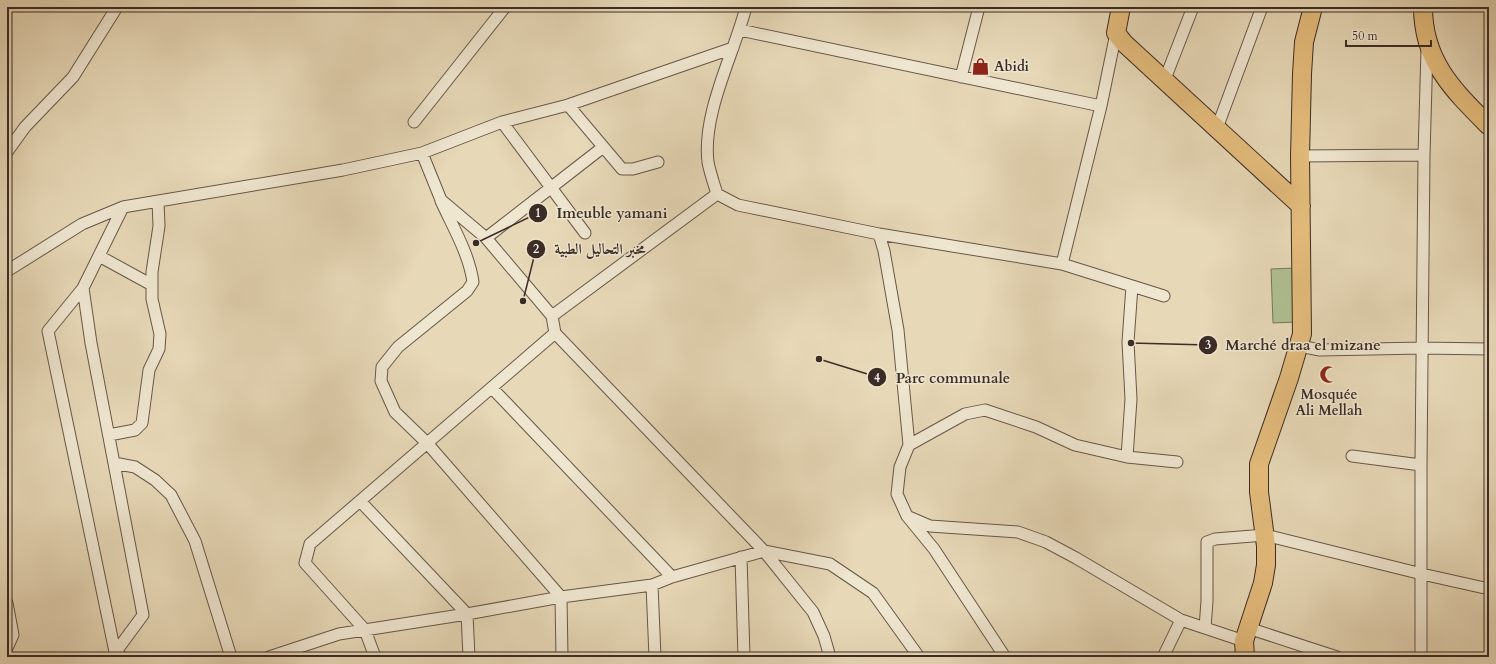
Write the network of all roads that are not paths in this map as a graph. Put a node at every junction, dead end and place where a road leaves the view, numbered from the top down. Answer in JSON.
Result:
{"nodes":[{"id":1,"x":117,"y":7,"type":"edge"},
{"id":2,"x":505,"y":7,"type":"edge"},
{"id":3,"x":746,"y":7,"type":"edge"},
{"id":4,"x":979,"y":7,"type":"edge"},
{"id":5,"x":1121,"y":7,"type":"edge"},
{"id":6,"x":1193,"y":7,"type":"edge"},
{"id":7,"x":1262,"y":7,"type":"edge"},
{"id":8,"x":1313,"y":7,"type":"edge"},
{"id":9,"x":1423,"y":7,"type":"edge"},
{"id":10,"x":740,"y":30,"type":"junction"},
{"id":11,"x":1116,"y":33,"type":"junction"},
{"id":12,"x":1427,"y":44,"type":"junction"},
{"id":13,"x":733,"y":48,"type":"junction"},
{"id":14,"x":961,"y":77,"type":"junction"},
{"id":15,"x":1165,"y":79,"type":"junction"},
{"id":16,"x":568,"y":105,"type":"junction"},
{"id":17,"x":1101,"y":106,"type":"junction"},
{"id":18,"x":414,"y":122,"type":"dead end"},
{"id":19,"x":502,"y":122,"type":"junction"},
{"id":20,"x":1489,"y":126,"type":"edge"},
{"id":21,"x":1217,"y":128,"type":"junction"},
{"id":22,"x":602,"y":148,"type":"junction"},
{"id":23,"x":7,"y":152,"type":"edge"},
{"id":24,"x":422,"y":153,"type":"junction"},
{"id":25,"x":1424,"y":155,"type":"junction"},
{"id":26,"x":1300,"y":156,"type":"junction"},
{"id":27,"x":658,"y":162,"type":"dead end"},
{"id":28,"x":552,"y":188,"type":"junction"},
{"id":29,"x":717,"y":194,"type":"junction"},
{"id":30,"x":441,"y":200,"type":"junction"},
{"id":31,"x":158,"y":201,"type":"junction"},
{"id":32,"x":1301,"y":206,"type":"junction"},
{"id":33,"x":123,"y":207,"type":"junction"},
{"id":34,"x":585,"y":232,"type":"dead end"},
{"id":35,"x":879,"y":234,"type":"junction"},
{"id":36,"x":486,"y":238,"type":"junction"},
{"id":37,"x":99,"y":256,"type":"junction"},
{"id":38,"x":1062,"y":264,"type":"junction"},
{"id":39,"x":7,"y":271,"type":"edge"},
{"id":40,"x":152,"y":285,"type":"junction"},
{"id":41,"x":1132,"y":286,"type":"junction"},
{"id":42,"x":83,"y":288,"type":"junction"},
{"id":43,"x":1164,"y":296,"type":"dead end"},
{"id":44,"x":552,"y":316,"type":"junction"},
{"id":45,"x":555,"y":333,"type":"junction"},
{"id":46,"x":1299,"y":346,"type":"junction"},
{"id":47,"x":1422,"y":348,"type":"junction"},
{"id":48,"x":1489,"y":349,"type":"edge"},
{"id":49,"x":492,"y":388,"type":"junction"},
{"id":50,"x":109,"y":435,"type":"junction"},
{"id":51,"x":427,"y":443,"type":"junction"},
{"id":52,"x":909,"y":445,"type":"junction"},
{"id":53,"x":1352,"y":456,"type":"dead end"},
{"id":54,"x":1127,"y":457,"type":"junction"},
{"id":55,"x":1177,"y":462,"type":"dead end"},
{"id":56,"x":114,"y":463,"type":"junction"},
{"id":57,"x":1421,"y":465,"type":"junction"},
{"id":58,"x":360,"y":500,"type":"junction"},
{"id":59,"x":907,"y":516,"type":"junction"},
{"id":60,"x":1265,"y":535,"type":"junction"},
{"id":61,"x":764,"y":550,"type":"junction"},
{"id":62,"x":741,"y":557,"type":"junction"},
{"id":63,"x":1422,"y":574,"type":"junction"},
{"id":64,"x":672,"y":576,"type":"junction"},
{"id":65,"x":652,"y":585,"type":"junction"},
{"id":66,"x":1489,"y":589,"type":"edge"},
{"id":67,"x":561,"y":597,"type":"junction"},
{"id":68,"x":7,"y":603,"type":"edge"},
{"id":69,"x":467,"y":614,"type":"junction"},
{"id":70,"x":1181,"y":620,"type":"junction"},
{"id":71,"x":1205,"y":628,"type":"junction"},
{"id":72,"x":365,"y":630,"type":"junction"},
{"id":73,"x":1246,"y":642,"type":"edge"},
{"id":74,"x":7,"y":648,"type":"edge"},
{"id":75,"x":116,"y":655,"type":"edge"},
{"id":76,"x":231,"y":657,"type":"edge"},
{"id":77,"x":269,"y":657,"type":"edge"},
{"id":78,"x":375,"y":657,"type":"edge"},
{"id":79,"x":469,"y":657,"type":"edge"},
{"id":80,"x":562,"y":657,"type":"edge"},
{"id":81,"x":655,"y":657,"type":"edge"},
{"id":82,"x":744,"y":657,"type":"edge"},
{"id":83,"x":830,"y":657,"type":"edge"},
{"id":84,"x":919,"y":657,"type":"edge"},
{"id":85,"x":1005,"y":657,"type":"edge"},
{"id":86,"x":1163,"y":657,"type":"edge"},
{"id":87,"x":1337,"y":657,"type":"edge"},
{"id":88,"x":1421,"y":657,"type":"edge"}],
"edges":[{"from":1,"to":23,"type":"street"},
{"from":2,"to":18,"type":"street"},
{"from":3,"to":10,"type":"street"},
{"from":4,"to":14,"type":"street"},
{"from":5,"to":11,"type":"main road"},
{"from":6,"to":15,"type":"street"},
{"from":7,"to":21,"type":"street"},
{"from":8,"to":26,"type":"main road"},
{"from":9,"to":12,"type":"main road"},
{"from":10,"to":13,"type":"street"},
{"from":10,"to":14,"type":"street"},
{"from":11,"to":15,"type":"main road"},
{"from":11,"to":17,"type":"street"},
{"from":12,"to":20,"type":"main road"},
{"from":12,"to":25,"type":"street"},
{"from":13,"to":16,"type":"street"},
{"from":13,"to":29,"type":"street"},
{"from":14,"to":17,"type":"street"},
{"from":15,"to":21,"type":"main road"},
{"from":16,"to":19,"type":"street"},
{"from":16,"to":22,"type":"street"},
{"from":17,"to":38,"type":"street"},
{"from":19,"to":24,"type":"street"},
{"from":19,"to":28,"type":"street"},
{"from":21,"to":32,"type":"main road"},
{"from":22,"to":27,"type":"street"},
{"from":22,"to":28,"type":"street"},
{"from":24,"to":30,"type":"street"},
{"from":24,"to":31,"type":"street"},
{"from":25,"to":26,"type":"street"},
{"from":25,"to":47,"type":"street"},
{"from":26,"to":32,"type":"main road"},
{"from":28,"to":34,"type":"street"},
{"from":28,"to":36,"type":"street"},
{"from":29,"to":35,"type":"street"},
{"from":29,"to":44,"type":"street"},
{"from":30,"to":36,"type":"street"},
{"from":30,"to":51,"type":"street"},
{"from":31,"to":33,"type":"street"},
{"from":31,"to":40,"type":"street"},
{"from":32,"to":46,"type":"main road"},
{"from":33,"to":37,"type":"street"},
{"from":33,"to":39,"type":"street"},
{"from":35,"to":38,"type":"street"},
{"from":35,"to":52,"type":"street"},
{"from":36,"to":44,"type":"street"},
{"from":37,"to":40,"type":"street"},
{"from":37,"to":42,"type":"street"},
{"from":38,"to":41,"type":"street"},
{"from":40,"to":50,"type":"street"},
{"from":41,"to":43,"type":"street"},
{"from":41,"to":54,"type":"street"},
{"from":42,"to":50,"type":"street"},
{"from":42,"to":75,"type":"street"},
{"from":44,"to":45,"type":"street"},
{"from":45,"to":49,"type":"street"},
{"from":45,"to":61,"type":"street"},
{"from":46,"to":47,"type":"street"},
{"from":46,"to":60,"type":"main road"},
{"from":47,"to":48,"type":"street"},
{"from":47,"to":57,"type":"street"},
{"from":49,"to":51,"type":"street"},
{"from":49,"to":64,"type":"street"},
{"from":50,"to":56,"type":"street"},
{"from":51,"to":58,"type":"street"},
{"from":51,"to":67,"type":"street"},
{"from":52,"to":54,"type":"street"},
{"from":52,"to":59,"type":"street"},
{"from":53,"to":57,"type":"street"},
{"from":54,"to":55,"type":"street"},
{"from":56,"to":75,"type":"street"},
{"from":56,"to":76,"type":"street"},
{"from":57,"to":63,"type":"street"},
{"from":58,"to":69,"type":"street"},
{"from":58,"to":72,"type":"street"},
{"from":59,"to":70,"type":"street"},
{"from":59,"to":85,"type":"street"},
{"from":60,"to":63,"type":"street"},
{"from":60,"to":71,"type":"street"},
{"from":60,"to":73,"type":"main road"},
{"from":61,"to":62,"type":"street"},
{"from":61,"to":83,"type":"street"},
{"from":61,"to":84,"type":"street"},
{"from":62,"to":64,"type":"street"},
{"from":62,"to":82,"type":"street"},
{"from":63,"to":66,"type":"street"},
{"from":63,"to":88,"type":"street"},
{"from":64,"to":65,"type":"street"},
{"from":65,"to":67,"type":"street"},
{"from":65,"to":81,"type":"street"},
{"from":67,"to":69,"type":"street"},
{"from":67,"to":80,"type":"street"},
{"from":68,"to":74,"type":"street"},
{"from":69,"to":72,"type":"street"},
{"from":69,"to":79,"type":"street"},
{"from":70,"to":71,"type":"street"},
{"from":70,"to":86,"type":"street"},
{"from":71,"to":73,"type":"street"},
{"from":72,"to":77,"type":"street"},
{"from":72,"to":78,"type":"street"},
{"from":73,"to":87,"type":"street"}]}
